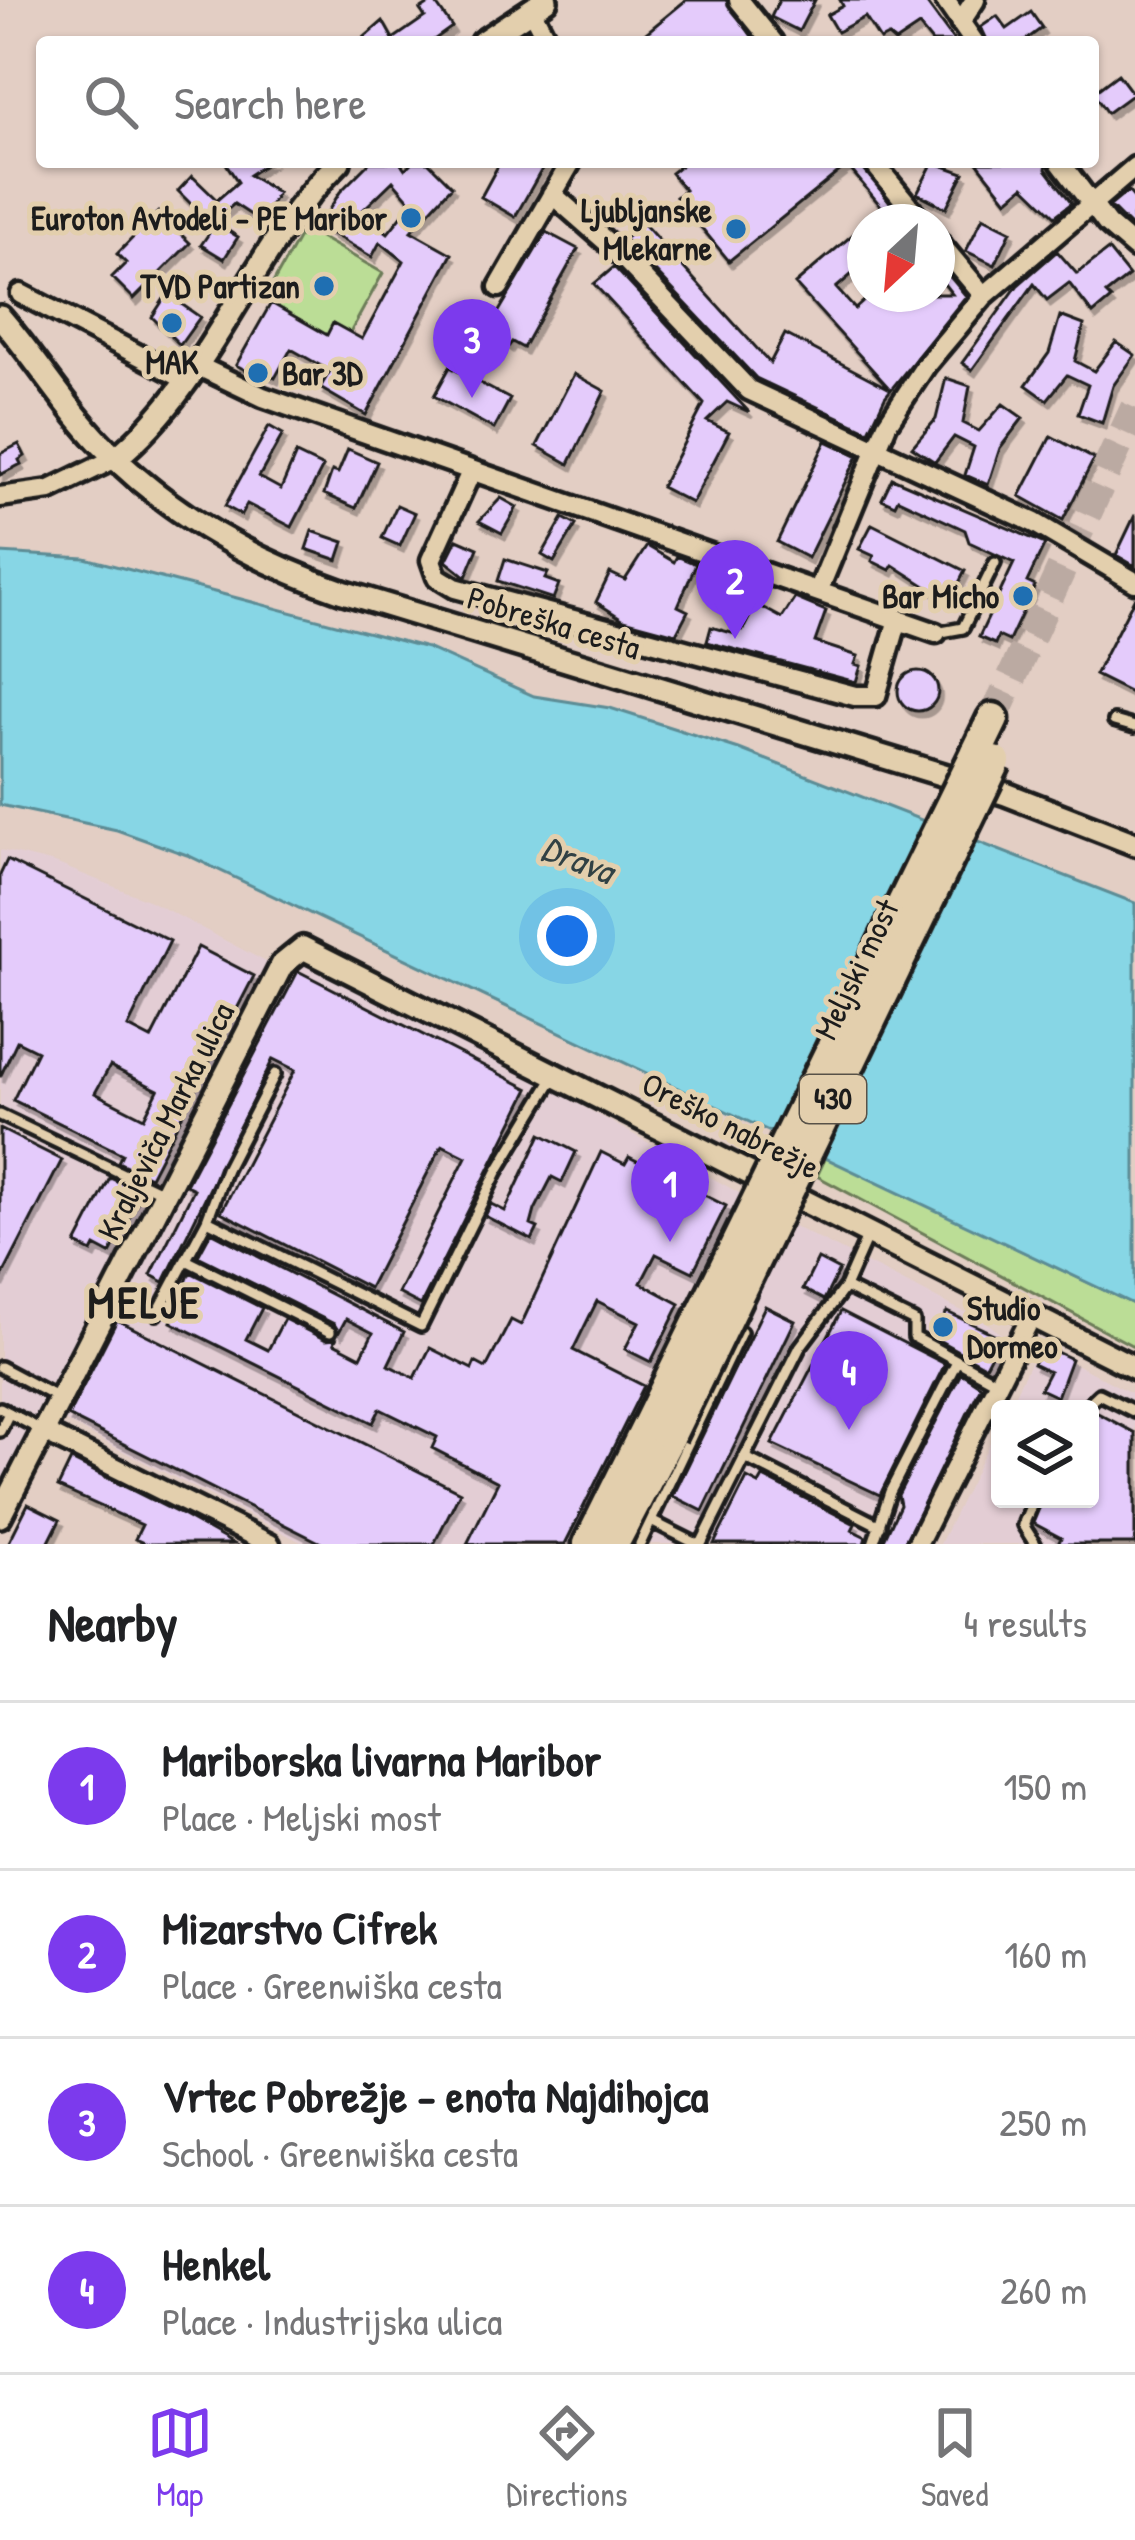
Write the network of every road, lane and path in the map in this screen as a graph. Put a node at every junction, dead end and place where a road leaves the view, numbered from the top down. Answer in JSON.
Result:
{"nodes":[{"id":1,"x":739,"y":0,"type":"edge"},
{"id":2,"x":945,"y":0,"type":"edge"},
{"id":3,"x":975,"y":0,"type":"edge"},
{"id":4,"x":538,"y":4,"type":"edge"},
{"id":5,"x":961,"y":23,"type":"junction"},
{"id":6,"x":491,"y":36,"type":"edge"},
{"id":7,"x":546,"y":36,"type":"edge"},
{"id":8,"x":768,"y":36,"type":"edge"},
{"id":9,"x":970,"y":36,"type":"edge"},
{"id":10,"x":1135,"y":167,"type":"edge"},
{"id":11,"x":334,"y":168,"type":"edge"},
{"id":12,"x":567,"y":168,"type":"edge"},
{"id":13,"x":877,"y":168,"type":"edge"},
{"id":14,"x":1064,"y":168,"type":"edge"},
{"id":15,"x":552,"y":194,"type":"junction"},
{"id":16,"x":1090,"y":203,"type":"junction"},
{"id":17,"x":907,"y":204,"type":"edge"},
{"id":18,"x":1135,"y":248,"type":"edge"},
{"id":19,"x":955,"y":261,"type":"edge"},
{"id":20,"x":500,"y":287,"type":"dead end"},
{"id":21,"x":21,"y":294,"type":"dead end"},
{"id":22,"x":984,"y":296,"type":"junction"},
{"id":23,"x":0,"y":317,"type":"edge"},
{"id":24,"x":191,"y":373,"type":"junction"},
{"id":25,"x":878,"y":454,"type":"junction"},
{"id":26,"x":116,"y":458,"type":"junction"},
{"id":27,"x":471,"y":472,"type":"junction"},
{"id":28,"x":0,"y":497,"type":"edge"},
{"id":29,"x":994,"y":563,"type":"dead end"},
{"id":30,"x":1135,"y":582,"type":"edge"},
{"id":31,"x":819,"y":589,"type":"junction"},
{"id":32,"x":898,"y":619,"type":"junction"},
{"id":33,"x":936,"y":633,"type":"joint"},
{"id":34,"x":1114,"y":721,"type":"dead end"},
{"id":35,"x":1002,"y":723,"type":"tunnel mouth"},
{"id":36,"x":1135,"y":727,"type":"edge"},
{"id":37,"x":981,"y":767,"type":"junction"},
{"id":38,"x":1135,"y":844,"type":"edge"},
{"id":39,"x":295,"y":950,"type":"joint"},
{"id":40,"x":557,"y":1073,"type":"junction"},
{"id":41,"x":275,"y":1074,"type":"dead end"},
{"id":42,"x":0,"y":1115,"type":"edge"},
{"id":43,"x":777,"y":1186,"type":"junction"},
{"id":44,"x":165,"y":1194,"type":"junction"},
{"id":45,"x":207,"y":1220,"type":"junction"},
{"id":46,"x":869,"y":1232,"type":"junction"},
{"id":47,"x":186,"y":1259,"type":"junction"},
{"id":48,"x":845,"y":1287,"type":"junction"},
{"id":49,"x":157,"y":1313,"type":"dead end"},
{"id":50,"x":1032,"y":1315,"type":"junction"},
{"id":51,"x":330,"y":1332,"type":"dead end"},
{"id":52,"x":742,"y":1332,"type":"dead end"},
{"id":53,"x":957,"y":1361,"type":"junction"},
{"id":54,"x":0,"y":1367,"type":"edge"},
{"id":55,"x":1135,"y":1368,"type":"edge"},
{"id":56,"x":998,"y":1383,"type":"junction"},
{"id":57,"x":60,"y":1399,"type":"junction"},
{"id":58,"x":1093,"y":1400,"type":"edge"},
{"id":59,"x":5,"y":1411,"type":"edge"},
{"id":60,"x":1135,"y":1412,"type":"edge"},
{"id":61,"x":659,"y":1430,"type":"junction"},
{"id":62,"x":0,"y":1431,"type":"edge"},
{"id":63,"x":44,"y":1432,"type":"junction"},
{"id":64,"x":744,"y":1457,"type":"junction"},
{"id":65,"x":1030,"y":1508,"type":"edge"},
{"id":66,"x":0,"y":1516,"type":"edge"},
{"id":67,"x":651,"y":1521,"type":"junction"},
{"id":68,"x":880,"y":1526,"type":"junction"},
{"id":69,"x":270,"y":1544,"type":"edge"},
{"id":70,"x":590,"y":1544,"type":"edge"},
{"id":71,"x":613,"y":1544,"type":"edge"},
{"id":72,"x":640,"y":1544,"type":"edge"},
{"id":73,"x":699,"y":1544,"type":"edge"},
{"id":74,"x":872,"y":1544,"type":"edge"},
{"id":75,"x":917,"y":1544,"type":"edge"},
{"id":76,"x":1035,"y":1544,"type":"edge"}],
"edges":[{"from":1,"to":8,"type":"street"},
{"from":2,"to":5,"type":"street"},
{"from":3,"to":5,"type":"street"},
{"from":4,"to":6,"type":"street"},
{"from":4,"to":7,"type":"street"},
{"from":5,"to":9,"type":"street"},
{"from":10,"to":16,"type":"street"},
{"from":11,"to":24,"type":"street"},
{"from":12,"to":15,"type":"street"},
{"from":13,"to":17,"type":"street"},
{"from":14,"to":16,"type":"street"},
{"from":15,"to":20,"type":"street"},
{"from":15,"to":25,"type":"street"},
{"from":16,"to":18,"type":"street"},
{"from":16,"to":22,"type":"street"},
{"from":19,"to":22,"type":"street"},
{"from":21,"to":24,"type":"street"},
{"from":22,"to":25,"type":"street"},
{"from":23,"to":26,"type":"street","name":"Pobreška cesta"},
{"from":24,"to":26,"type":"street"},
{"from":24,"to":27,"type":"street"},
{"from":25,"to":30,"type":"street"},
{"from":25,"to":31,"type":"street"},
{"from":26,"to":28,"type":"street"},
{"from":26,"to":37,"type":"street","name":"Pobreška cesta"},
{"from":27,"to":31,"type":"street"},
{"from":27,"to":32,"type":"street"},
{"from":29,"to":33,"type":"lane"},
{"from":31,"to":32,"type":"street"},
{"from":32,"to":33,"type":"street"},
{"from":34,"to":36,"type":"lane"},
{"from":35,"to":37,"type":"highway","name":"Meljski most","number":"430"},
{"from":37,"to":38,"type":"street","name":"Pobreška cesta"},
{"from":37,"to":43,"type":"street","name":"Meljski most"},
{"from":37,"to":61,"type":"highway","name":"Meljski most","number":"430","bridge":true},
{"from":39,"to":40,"type":"street","name":"Oreško nabrežje"},
{"from":39,"to":44,"type":"street","name":"Kraljeviča Marka ulica"},
{"from":40,"to":43,"type":"street","name":"Oreško nabrežje"},
{"from":40,"to":45,"type":"lane"},
{"from":41,"to":45,"type":"lane"},
{"from":42,"to":44,"type":"lane"},
{"from":43,"to":46,"type":"street","name":"Oreško nabrežje"},
{"from":44,"to":57,"type":"street","name":"Kraljeviča Marka ulica"},
{"from":45,"to":47,"type":"lane"},
{"from":46,"to":48,"type":"lane"},
{"from":46,"to":50,"type":"street","name":"Oreško nabrežje"},
{"from":47,"to":49,"type":"lane"},
{"from":47,"to":51,"type":"lane"},
{"from":48,"to":53,"type":"lane"},
{"from":48,"to":64,"type":"lane"},
{"from":50,"to":55,"type":"street","name":"Oreško nabrežje"},
{"from":50,"to":56,"type":"street"},
{"from":52,"to":67,"type":"lane"},
{"from":53,"to":56,"type":"lane"},
{"from":53,"to":68,"type":"lane"},
{"from":54,"to":57,"type":"lane"},
{"from":56,"to":75,"type":"street"},
{"from":57,"to":63,"type":"street","name":"Kraljeviča Marka ulica"},
{"from":58,"to":60,"type":"lane"},
{"from":59,"to":62,"type":"lane"},
{"from":59,"to":63,"type":"lane"},
{"from":61,"to":70,"type":"highway","number":"430"},
{"from":61,"to":71,"type":"highway","number":"430"},
{"from":63,"to":66,"type":"street","name":"Kraljeviča Marka ulica"},
{"from":63,"to":69,"type":"street"},
{"from":64,"to":68,"type":"lane"},
{"from":64,"to":73,"type":"lane"},
{"from":65,"to":76,"type":"lane"},
{"from":67,"to":72,"type":"lane"},
{"from":67,"to":73,"type":"lane"},
{"from":68,"to":74,"type":"lane"}]}
